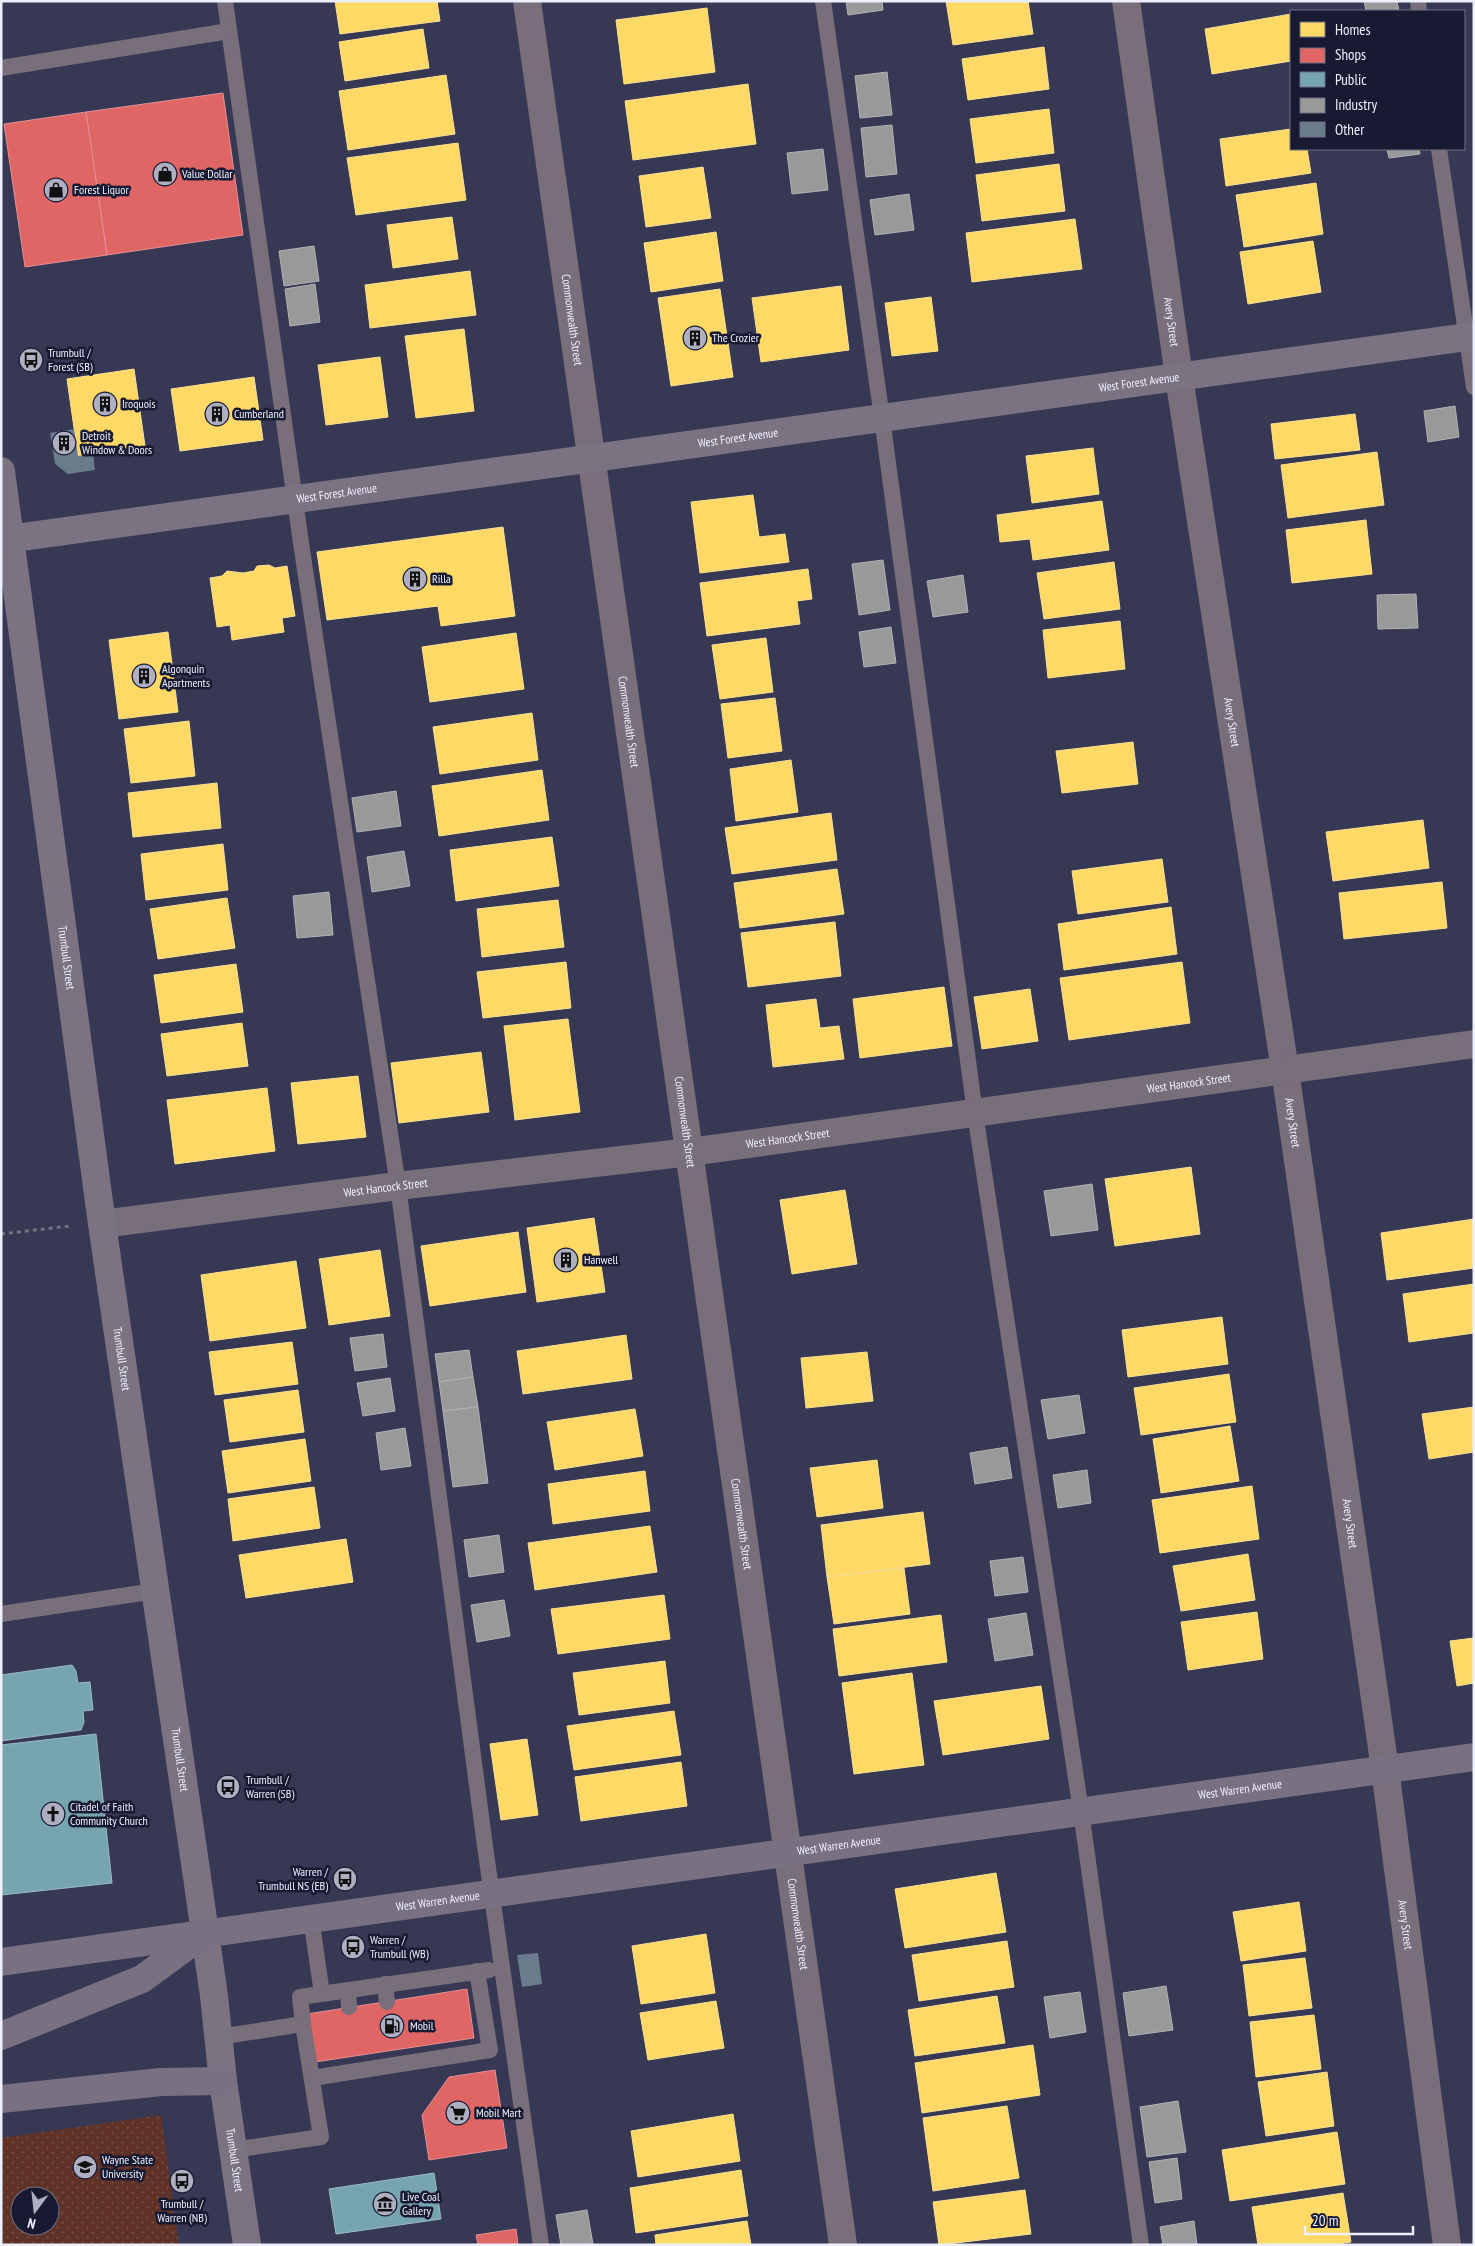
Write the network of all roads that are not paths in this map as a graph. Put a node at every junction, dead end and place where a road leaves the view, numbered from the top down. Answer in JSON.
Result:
{"nodes":[{"id":1,"x":225,"y":1,"type":"edge"},
{"id":2,"x":527,"y":1,"type":"edge"},
{"id":3,"x":823,"y":1,"type":"edge"},
{"id":4,"x":1126,"y":1,"type":"edge"},
{"id":5,"x":229,"y":31,"type":"junction"},
{"id":6,"x":1,"y":68,"type":"edge"},
{"id":7,"x":1439,"y":150,"type":"edge"},
{"id":8,"x":1470,"y":336,"type":"edge"},
{"id":9,"x":1179,"y":377,"type":"junction"},
{"id":10,"x":1474,"y":387,"type":"edge"},
{"id":11,"x":882,"y":418,"type":"junction"},
{"id":12,"x":592,"y":458,"type":"junction"},
{"id":13,"x":1,"y":471,"type":"edge"},
{"id":14,"x":295,"y":500,"type":"junction"},
{"id":15,"x":6,"y":540,"type":"edge"},
{"id":16,"x":1474,"y":1044,"type":"edge"},
{"id":17,"x":1285,"y":1070,"type":"junction"},
{"id":18,"x":975,"y":1113,"type":"junction"},
{"id":19,"x":690,"y":1152,"type":"junction"},
{"id":20,"x":398,"y":1186,"type":"junction"},
{"id":21,"x":102,"y":1224,"type":"junction"},
{"id":22,"x":155,"y":1591,"type":"junction"},
{"id":23,"x":1,"y":1614,"type":"edge"},
{"id":24,"x":1474,"y":1757,"type":"edge"},
{"id":25,"x":1385,"y":1769,"type":"junction"},
{"id":26,"x":1080,"y":1811,"type":"junction"},
{"id":27,"x":788,"y":1852,"type":"junction"},
{"id":28,"x":492,"y":1892,"type":"junction"},
{"id":29,"x":311,"y":1918,"type":"junction"},
{"id":30,"x":205,"y":1932,"type":"junction"},
{"id":31,"x":1,"y":1962,"type":"edge"},
{"id":32,"x":502,"y":1968,"type":"junction"},
{"id":33,"x":478,"y":1971,"type":"junction"},
{"id":34,"x":386,"y":1984,"type":"junction"},
{"id":35,"x":348,"y":1990,"type":"junction"},
{"id":36,"x":322,"y":1994,"type":"junction"},
{"id":37,"x":387,"y":2002,"type":"dead end"},
{"id":38,"x":350,"y":2007,"type":"dead end"},
{"id":39,"x":304,"y":2024,"type":"junction"},
{"id":40,"x":1,"y":2036,"type":"edge"},
{"id":41,"x":218,"y":2037,"type":"junction"},
{"id":42,"x":312,"y":2078,"type":"junction"},
{"id":43,"x":223,"y":2081,"type":"junction"},
{"id":44,"x":1,"y":2099,"type":"edge"},
{"id":45,"x":233,"y":2150,"type":"junction"},
{"id":46,"x":247,"y":2245,"type":"edge"},
{"id":47,"x":541,"y":2245,"type":"edge"},
{"id":48,"x":843,"y":2245,"type":"edge"},
{"id":49,"x":1141,"y":2245,"type":"edge"},
{"id":50,"x":1447,"y":2245,"type":"edge"}],
"edges":[{"from":1,"to":5,"type":"lane"},
{"from":2,"to":12,"type":"street","name":"Commonwealth Street"},
{"from":3,"to":11,"type":"lane"},
{"from":4,"to":9,"type":"street","name":"Avery Street"},
{"from":5,"to":6,"type":"lane"},
{"from":5,"to":14,"type":"lane"},
{"from":7,"to":8,"type":"lane"},
{"from":8,"to":9,"type":"street","name":"West Forest Avenue"},
{"from":8,"to":10,"type":"lane"},
{"from":9,"to":11,"type":"street","name":"West Forest Avenue"},
{"from":9,"to":17,"type":"street","name":"Avery Street"},
{"from":11,"to":12,"type":"street","name":"West Forest Avenue"},
{"from":11,"to":18,"type":"lane"},
{"from":12,"to":14,"type":"street","name":"West Forest Avenue"},
{"from":12,"to":19,"type":"street","name":"Commonwealth Street"},
{"from":13,"to":15,"type":"street","name":"Trumbull Street"},
{"from":14,"to":15,"type":"street","name":"West Forest Avenue"},
{"from":14,"to":20,"type":"lane"},
{"from":15,"to":21,"type":"street","name":"Trumbull Street"},
{"from":16,"to":17,"type":"street","name":"West Hancock Street"},
{"from":17,"to":18,"type":"street","name":"West Hancock Street"},
{"from":17,"to":25,"type":"street","name":"Avery Street"},
{"from":18,"to":19,"type":"street","name":"West Hancock Street"},
{"from":18,"to":26,"type":"lane"},
{"from":19,"to":20,"type":"street","name":"West Hancock Street"},
{"from":19,"to":27,"type":"street","name":"Commonwealth Street"},
{"from":20,"to":21,"type":"street","name":"West Hancock Street"},
{"from":20,"to":28,"type":"lane"},
{"from":21,"to":22,"type":"street","name":"Trumbull Street"},
{"from":22,"to":23,"type":"lane"},
{"from":22,"to":30,"type":"street","name":"Trumbull Street"},
{"from":24,"to":25,"type":"main road","name":"West Warren Avenue"},
{"from":25,"to":26,"type":"main road","name":"West Warren Avenue"},
{"from":25,"to":50,"type":"street","name":"Avery Street"},
{"from":26,"to":27,"type":"main road","name":"West Warren Avenue"},
{"from":26,"to":49,"type":"lane"},
{"from":27,"to":28,"type":"main road","name":"West Warren Avenue"},
{"from":27,"to":48,"type":"street","name":"Commonwealth Street"},
{"from":28,"to":29,"type":"main road","name":"West Warren Avenue"},
{"from":28,"to":32,"type":"lane"},
{"from":29,"to":30,"type":"main road","name":"West Warren Avenue"},
{"from":29,"to":36,"type":"lane"},
{"from":30,"to":31,"type":"main road","name":"West Warren Avenue"},
{"from":30,"to":40,"type":"main road","name":"West Warren Avenue"},
{"from":30,"to":41,"type":"street","name":"Trumbull Street"},
{"from":32,"to":33,"type":"lane"},
{"from":32,"to":47,"type":"lane"},
{"from":33,"to":34,"type":"lane"},
{"from":33,"to":42,"type":"lane"},
{"from":34,"to":35,"type":"lane"},
{"from":34,"to":37,"type":"lane"},
{"from":35,"to":36,"type":"lane"},
{"from":35,"to":38,"type":"lane"},
{"from":36,"to":39,"type":"lane"},
{"from":39,"to":41,"type":"lane"},
{"from":39,"to":42,"type":"lane"},
{"from":41,"to":43,"type":"street","name":"Trumbull Street"},
{"from":42,"to":45,"type":"lane"},
{"from":43,"to":44,"type":"main road"},
{"from":43,"to":45,"type":"street","name":"Trumbull Street"},
{"from":45,"to":46,"type":"street","name":"Trumbull Street"}]}
